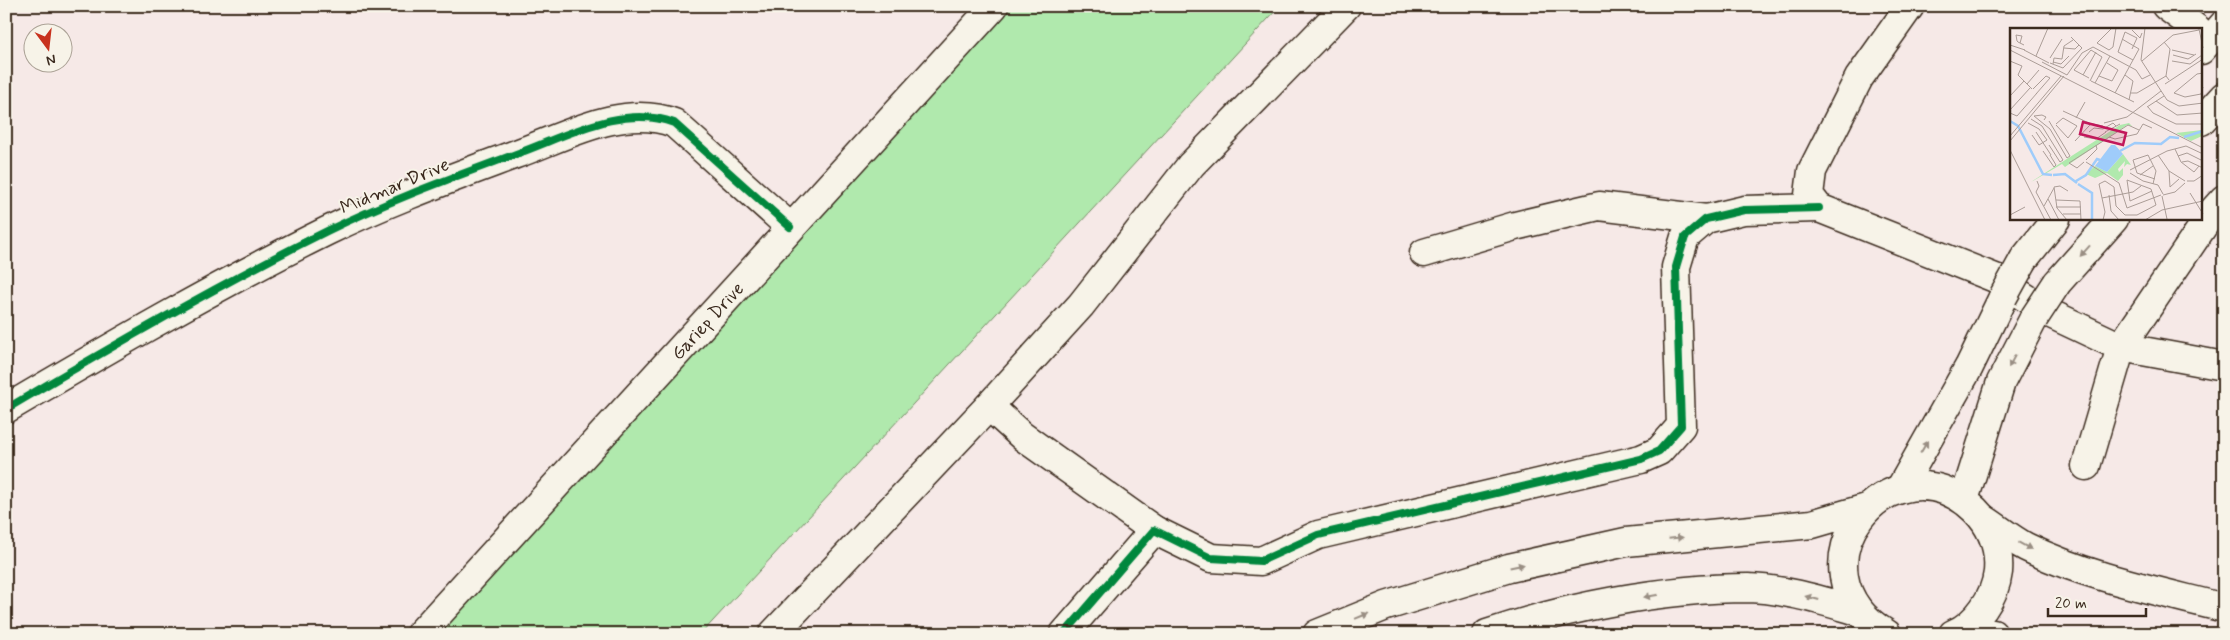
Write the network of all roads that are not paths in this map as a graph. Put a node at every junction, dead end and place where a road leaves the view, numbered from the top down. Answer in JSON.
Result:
{"nodes":[{"id":1,"x":994,"y":6,"type":"edge"},
{"id":2,"x":1346,"y":6,"type":"edge"},
{"id":3,"x":1910,"y":6,"type":"edge"},
{"id":4,"x":2166,"y":6,"type":"edge"},
{"id":5,"x":2196,"y":28,"type":"edge"},
{"id":6,"x":2224,"y":96,"type":"edge"},
{"id":7,"x":2202,"y":120,"type":"edge"},
{"id":8,"x":2224,"y":199,"type":"edge"},
{"id":9,"x":1819,"y":208,"type":"junction"},
{"id":10,"x":1706,"y":219,"type":"junction"},
{"id":11,"x":2055,"y":220,"type":"edge"},
{"id":12,"x":2113,"y":220,"type":"edge"},
{"id":13,"x":790,"y":227,"type":"junction"},
{"id":14,"x":1424,"y":253,"type":"dead end"},
{"id":15,"x":2121,"y":347,"type":"junction"},
{"id":16,"x":2224,"y":366,"type":"edge"},
{"id":17,"x":989,"y":406,"type":"junction"},
{"id":18,"x":6,"y":409,"type":"edge"},
{"id":19,"x":2086,"y":466,"type":"dead end"},
{"id":20,"x":1900,"y":489,"type":"junction"},
{"id":21,"x":1964,"y":500,"type":"junction"},
{"id":22,"x":1867,"y":508,"type":"junction"},
{"id":23,"x":1984,"y":519,"type":"junction"},
{"id":24,"x":1154,"y":530,"type":"junction"},
{"id":25,"x":2224,"y":608,"type":"edge"},
{"id":26,"x":1859,"y":611,"type":"junction"},
{"id":27,"x":1956,"y":633,"type":"edge"},
{"id":28,"x":420,"y":634,"type":"edge"},
{"id":29,"x":773,"y":634,"type":"edge"},
{"id":30,"x":1064,"y":634,"type":"edge"},
{"id":31,"x":1317,"y":634,"type":"edge"},
{"id":32,"x":1487,"y":634,"type":"edge"},
{"id":33,"x":1887,"y":634,"type":"edge"},
{"id":34,"x":1993,"y":634,"type":"edge"}],
"edges":[{"from":1,"to":13,"type":"street","name":"Gariep Drive"},
{"from":2,"to":17,"type":"street"},
{"from":3,"to":9,"type":"street"},
{"from":4,"to":5,"type":"street"},
{"from":6,"to":7,"type":"street"},
{"from":8,"to":15,"type":"street"},
{"from":9,"to":10,"type":"street"},
{"from":9,"to":15,"type":"street"},
{"from":10,"to":14,"type":"street"},
{"from":10,"to":24,"type":"street"},
{"from":20,"to":11,"type":"street","one_way":true,"bridge":true},
{"from":12,"to":21,"type":"street","one_way":true,"bridge":true},
{"from":13,"to":18,"type":"street","name":"Midmar Drive"},
{"from":13,"to":28,"type":"street","name":"Gariep Drive"},
{"from":15,"to":16,"type":"street"},
{"from":15,"to":19,"type":"street"},
{"from":17,"to":24,"type":"street"},
{"from":17,"to":29,"type":"street"},
{"from":20,"to":21,"type":"street"},
{"from":20,"to":22,"type":"street"},
{"from":21,"to":23,"type":"street"},
{"from":22,"to":26,"type":"street"},
{"from":31,"to":22,"type":"street","one_way":true},
{"from":23,"to":25,"type":"street","one_way":true},
{"from":23,"to":27,"type":"street"},
{"from":24,"to":30,"type":"street"},
{"from":26,"to":32,"type":"street","one_way":true},
{"from":26,"to":33,"type":"street"},
{"from":27,"to":34,"type":"street"}]}
